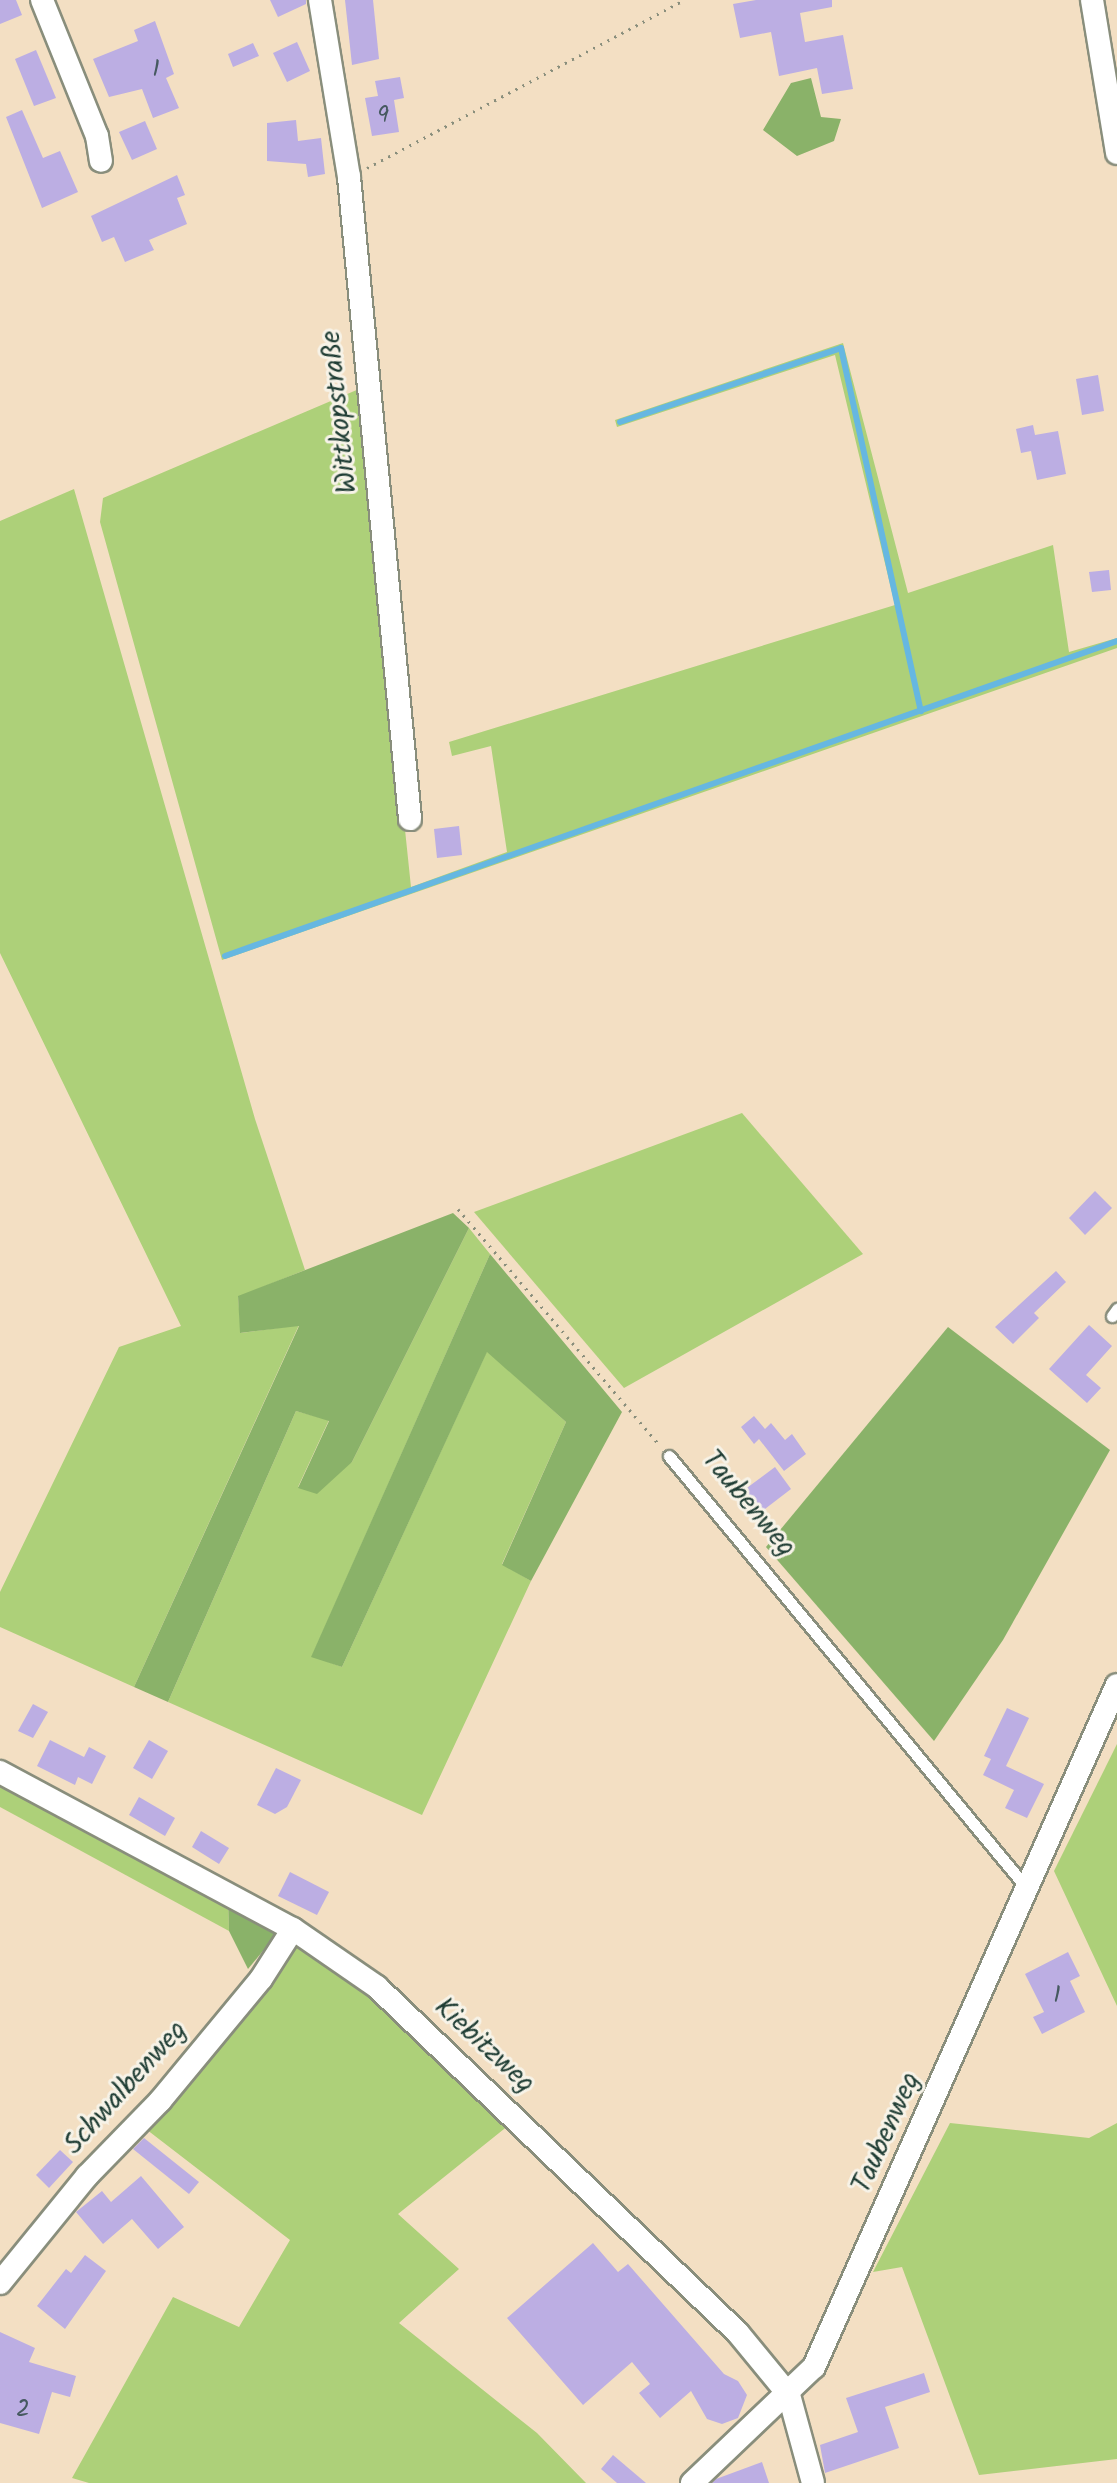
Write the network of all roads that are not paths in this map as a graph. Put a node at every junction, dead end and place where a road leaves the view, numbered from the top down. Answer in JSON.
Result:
{"nodes":[{"id":1,"x":42,"y":0,"type":"edge"},
{"id":2,"x":320,"y":0,"type":"edge"},
{"id":3,"x":1092,"y":0,"type":"edge"},
{"id":4,"x":1117,"y":153,"type":"edge"},
{"id":5,"x":101,"y":161,"type":"dead end"},
{"id":6,"x":410,"y":819,"type":"dead end"},
{"id":7,"x":669,"y":1456,"type":"road end"},
{"id":8,"x":1117,"y":1685,"type":"edge"},
{"id":9,"x":0,"y":1772,"type":"edge"},
{"id":10,"x":1025,"y":1886,"type":"junction"},
{"id":11,"x":293,"y":1929,"type":"junction"},
{"id":12,"x":0,"y":2283,"type":"edge"},
{"id":13,"x":789,"y":2395,"type":"junction"},
{"id":14,"x":692,"y":2483,"type":"edge"},
{"id":15,"x":813,"y":2483,"type":"edge"}],
"edges":[{"from":1,"to":5,"type":"street"},
{"from":2,"to":6,"type":"street","name":"Wittkopstraße"},
{"from":3,"to":4,"type":"street"},
{"from":7,"to":10,"type":"lane","name":"Taubenweg"},
{"from":8,"to":10,"type":"street","name":"Taubenweg"},
{"from":9,"to":11,"type":"street","name":"Kiebitzweg"},
{"from":10,"to":13,"type":"street","name":"Taubenweg"},
{"from":11,"to":12,"type":"street","name":"Schwalbenweg"},
{"from":11,"to":13,"type":"street","name":"Kiebitzweg"},
{"from":13,"to":14,"type":"street","name":"Taubenweg"},
{"from":13,"to":15,"type":"street","name":"Kiebitzweg"}]}
